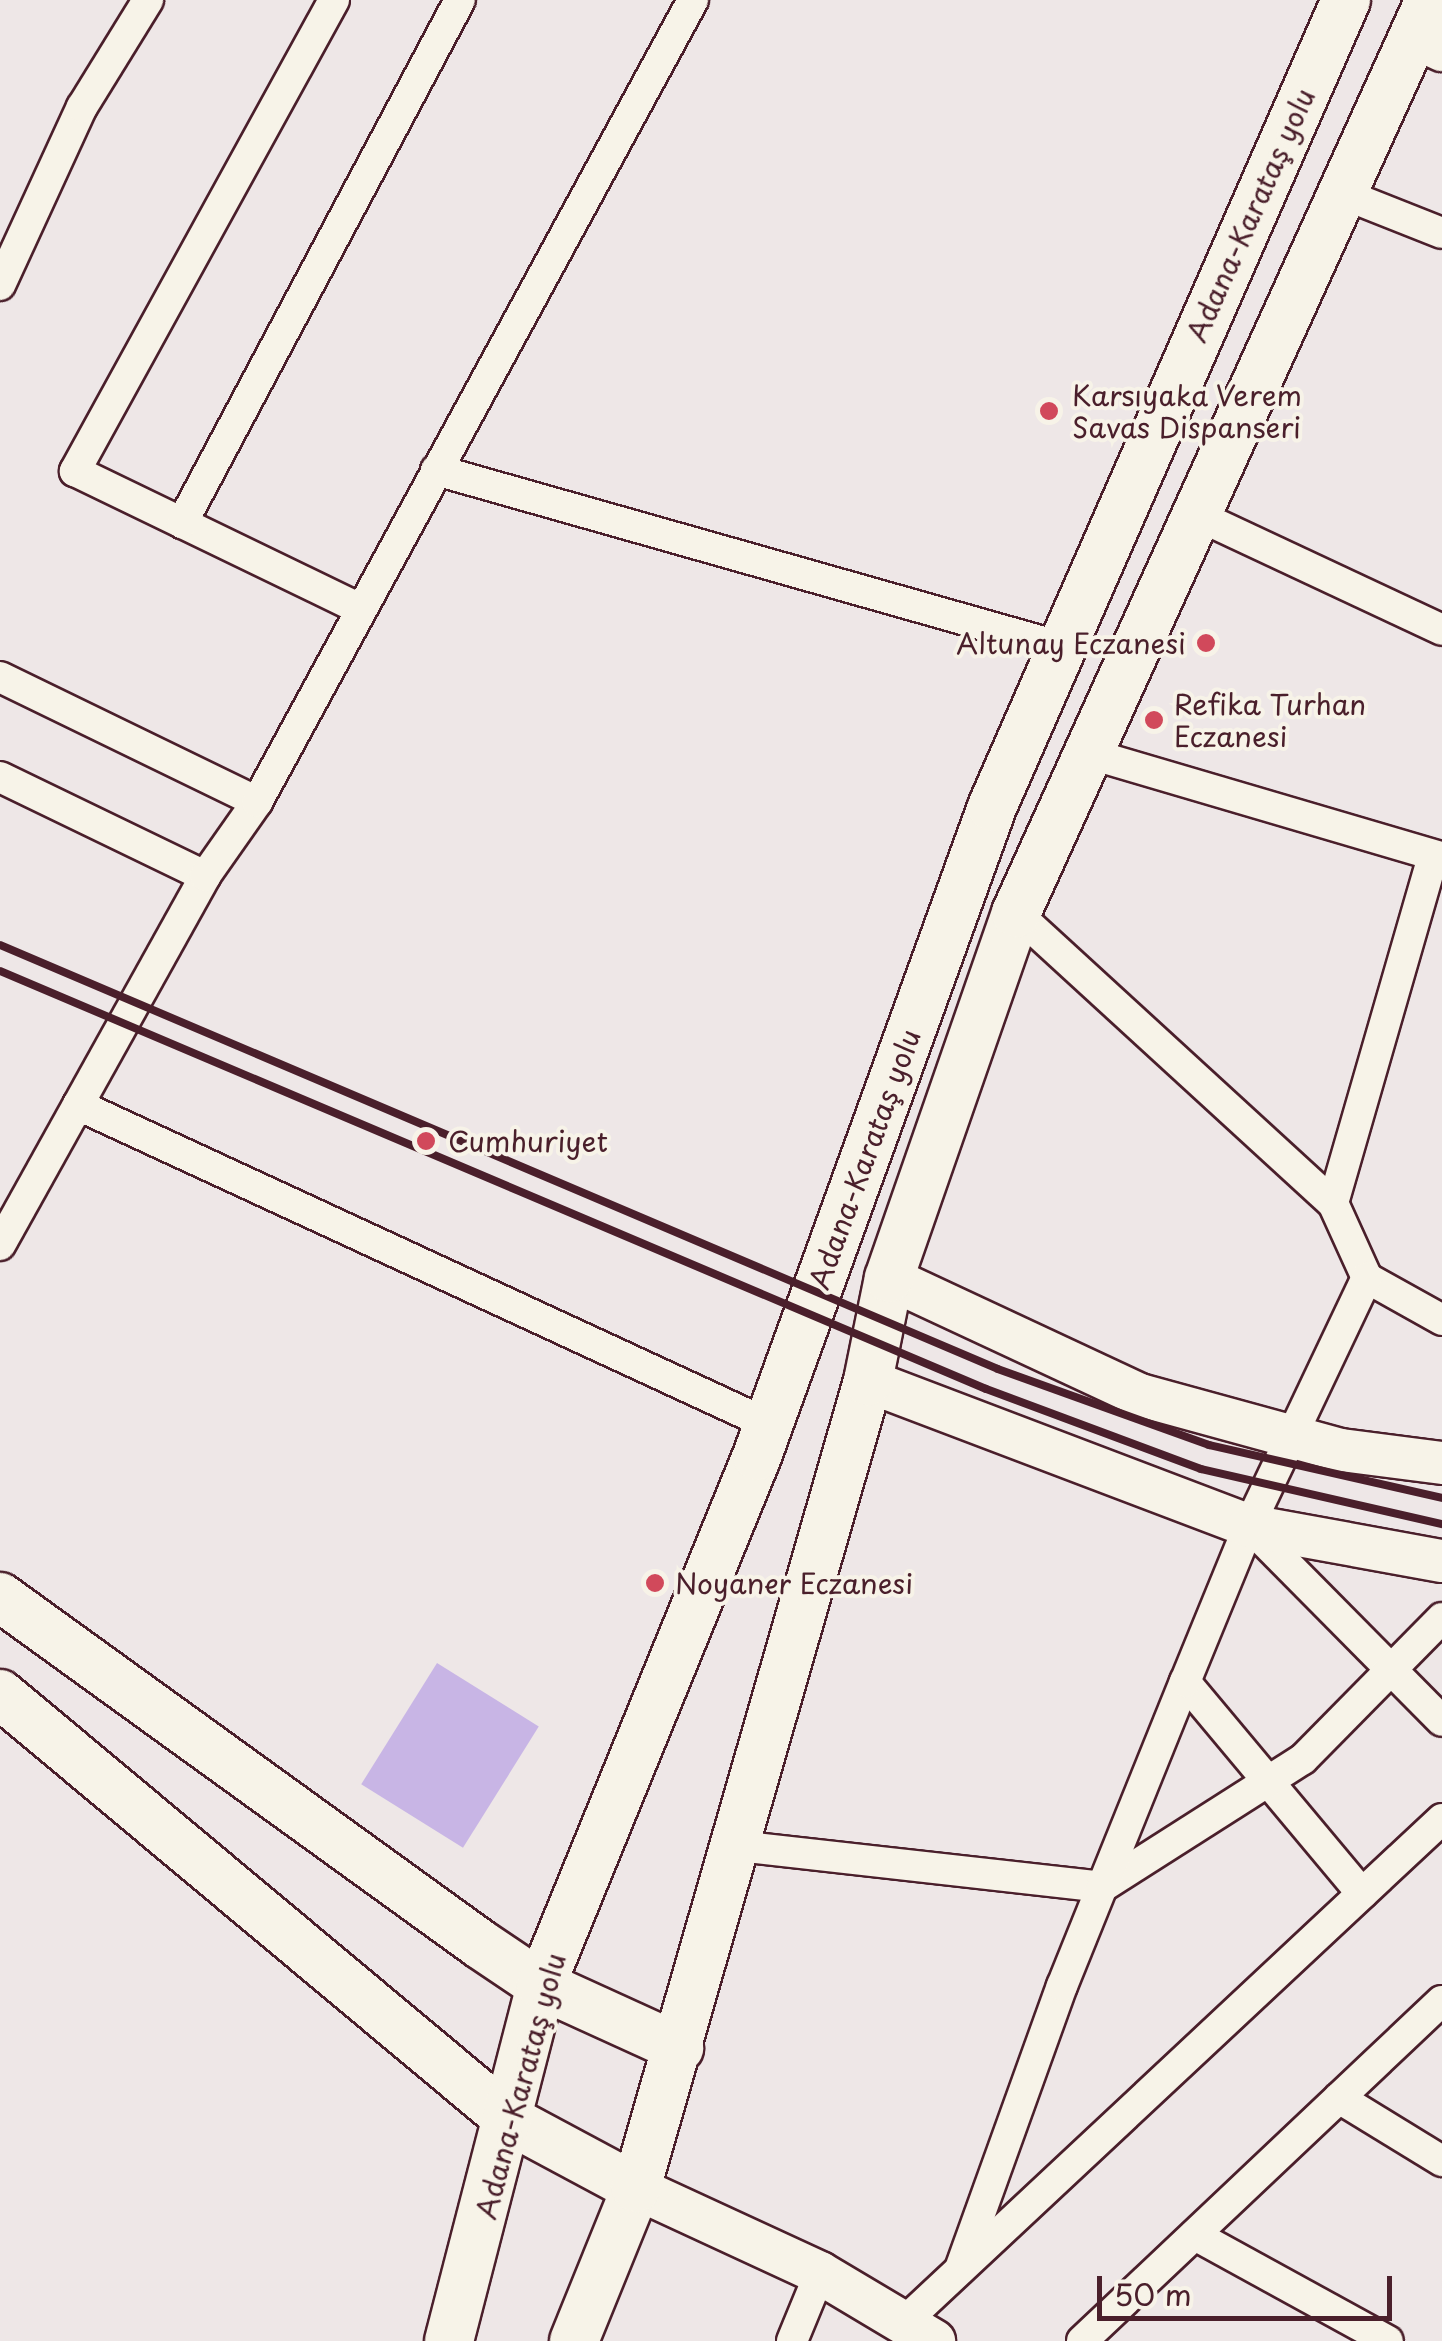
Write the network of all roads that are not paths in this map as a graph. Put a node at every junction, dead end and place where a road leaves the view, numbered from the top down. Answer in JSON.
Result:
{"nodes":[{"id":1,"x":148,"y":0,"type":"edge"},
{"id":2,"x":334,"y":0,"type":"edge"},
{"id":3,"x":460,"y":0,"type":"edge"},
{"id":4,"x":693,"y":0,"type":"edge"},
{"id":5,"x":1346,"y":0,"type":"edge"},
{"id":6,"x":1429,"y":29,"type":"edge"},
{"id":7,"x":1346,"y":195,"type":"junction"},
{"id":8,"x":1442,"y":233,"type":"edge"},
{"id":9,"x":0,"y":285,"type":"edge"},
{"id":10,"x":436,"y":470,"type":"junction"},
{"id":11,"x":1201,"y":518,"type":"junction"},
{"id":12,"x":182,"y":523,"type":"junction"},
{"id":13,"x":361,"y":609,"type":"junction"},
{"id":14,"x":1442,"y":630,"type":"edge"},
{"id":15,"x":1061,"y":648,"type":"junction"},
{"id":16,"x":0,"y":677,"type":"edge"},
{"id":17,"x":1091,"y":754,"type":"junction"},
{"id":18,"x":0,"y":777,"type":"edge"},
{"id":19,"x":257,"y":802,"type":"junction"},
{"id":20,"x":1438,"y":856,"type":"edge"},
{"id":21,"x":205,"y":876,"type":"junction"},
{"id":22,"x":1016,"y":912,"type":"junction"},
{"id":23,"x":78,"y":1105,"type":"junction"},
{"id":24,"x":1333,"y":1203,"type":"junction"},
{"id":25,"x":0,"y":1245,"type":"edge"},
{"id":26,"x":889,"y":1278,"type":"junction"},
{"id":27,"x":1367,"y":1278,"type":"junction"},
{"id":28,"x":1442,"y":1320,"type":"edge"},
{"id":29,"x":868,"y":1382,"type":"junction"},
{"id":30,"x":768,"y":1424,"type":"junction"},
{"id":31,"x":1292,"y":1436,"type":"junction"},
{"id":32,"x":1442,"y":1463,"type":"edge"},
{"id":33,"x":1249,"y":1526,"type":"junction"},
{"id":34,"x":1442,"y":1561,"type":"edge"},
{"id":35,"x":0,"y":1597,"type":"edge"},
{"id":36,"x":1442,"y":1618,"type":"edge"},
{"id":37,"x":1391,"y":1664,"type":"junction"},
{"id":38,"x":1184,"y":1682,"type":"junction"},
{"id":39,"x":0,"y":1694,"type":"edge"},
{"id":40,"x":1442,"y":1721,"type":"edge"},
{"id":41,"x":1271,"y":1780,"type":"junction"},
{"id":42,"x":1442,"y":1819,"type":"edge"},
{"id":43,"x":738,"y":1846,"type":"junction"},
{"id":44,"x":1102,"y":1887,"type":"junction"},
{"id":45,"x":1362,"y":1894,"type":"junction"},
{"id":46,"x":541,"y":1985,"type":"junction"},
{"id":47,"x":1442,"y":2001,"type":"edge"},
{"id":48,"x":679,"y":2048,"type":"junction"},
{"id":49,"x":1339,"y":2098,"type":"junction"},
{"id":50,"x":511,"y":2121,"type":"junction"},
{"id":51,"x":1442,"y":2160,"type":"edge"},
{"id":52,"x":636,"y":2188,"type":"junction"},
{"id":53,"x":1195,"y":2234,"type":"junction"},
{"id":54,"x":960,"y":2269,"type":"junction"},
{"id":55,"x":820,"y":2272,"type":"junction"},
{"id":56,"x":919,"y":2332,"type":"edge"},
{"id":57,"x":449,"y":2341,"type":"edge"},
{"id":58,"x":574,"y":2341,"type":"edge"},
{"id":59,"x":792,"y":2341,"type":"edge"},
{"id":60,"x":1082,"y":2341,"type":"edge"},
{"id":61,"x":1388,"y":2341,"type":"edge"}],
"edges":[{"from":1,"to":9,"type":"street"},
{"from":2,"to":12,"type":"street"},
{"from":3,"to":12,"type":"street"},
{"from":4,"to":10,"type":"street"},
{"from":5,"to":15,"type":"main road","name":"Adana-Karataş yolu"},
{"from":6,"to":7,"type":"main road"},
{"from":7,"to":8,"type":"street"},
{"from":7,"to":11,"type":"main road"},
{"from":10,"to":13,"type":"street"},
{"from":10,"to":15,"type":"street"},
{"from":11,"to":14,"type":"street"},
{"from":11,"to":17,"type":"main road"},
{"from":12,"to":13,"type":"street"},
{"from":13,"to":19,"type":"street"},
{"from":15,"to":30,"type":"main road","name":"Adana-Karataş yolu"},
{"from":16,"to":19,"type":"street"},
{"from":17,"to":20,"type":"street"},
{"from":17,"to":22,"type":"main road"},
{"from":18,"to":21,"type":"street"},
{"from":19,"to":21,"type":"street"},
{"from":20,"to":24,"type":"street"},
{"from":21,"to":23,"type":"street"},
{"from":22,"to":24,"type":"street"},
{"from":22,"to":26,"type":"main road"},
{"from":23,"to":25,"type":"street"},
{"from":23,"to":30,"type":"street"},
{"from":24,"to":27,"type":"street"},
{"from":26,"to":29,"type":"main road"},
{"from":26,"to":31,"type":"main road"},
{"from":27,"to":28,"type":"street"},
{"from":27,"to":31,"type":"street"},
{"from":29,"to":33,"type":"main road"},
{"from":29,"to":43,"type":"main road"},
{"from":30,"to":46,"type":"main road","name":"Adana-Karataş yolu"},
{"from":31,"to":32,"type":"main road"},
{"from":31,"to":33,"type":"street"},
{"from":33,"to":34,"type":"main road"},
{"from":33,"to":37,"type":"street"},
{"from":33,"to":38,"type":"street"},
{"from":35,"to":46,"type":"main road"},
{"from":36,"to":37,"type":"street"},
{"from":37,"to":40,"type":"street"},
{"from":37,"to":41,"type":"street"},
{"from":38,"to":41,"type":"street"},
{"from":38,"to":44,"type":"street"},
{"from":39,"to":50,"type":"main road"},
{"from":41,"to":44,"type":"street"},
{"from":41,"to":45,"type":"street"},
{"from":42,"to":45,"type":"street"},
{"from":43,"to":44,"type":"street"},
{"from":43,"to":48,"type":"main road"},
{"from":44,"to":54,"type":"street"},
{"from":45,"to":54,"type":"street"},
{"from":46,"to":48,"type":"main road"},
{"from":46,"to":50,"type":"main road","name":"Adana-Karataş yolu"},
{"from":47,"to":49,"type":"street"},
{"from":48,"to":52,"type":"main road"},
{"from":49,"to":51,"type":"street"},
{"from":49,"to":53,"type":"street"},
{"from":50,"to":52,"type":"main road"},
{"from":50,"to":57,"type":"main road","name":"Adana-Karataş yolu"},
{"from":52,"to":55,"type":"main road"},
{"from":52,"to":58,"type":"main road"},
{"from":53,"to":60,"type":"street"},
{"from":53,"to":61,"type":"street"},
{"from":54,"to":56,"type":"street"},
{"from":55,"to":56,"type":"main road"},
{"from":55,"to":59,"type":"street"}]}
